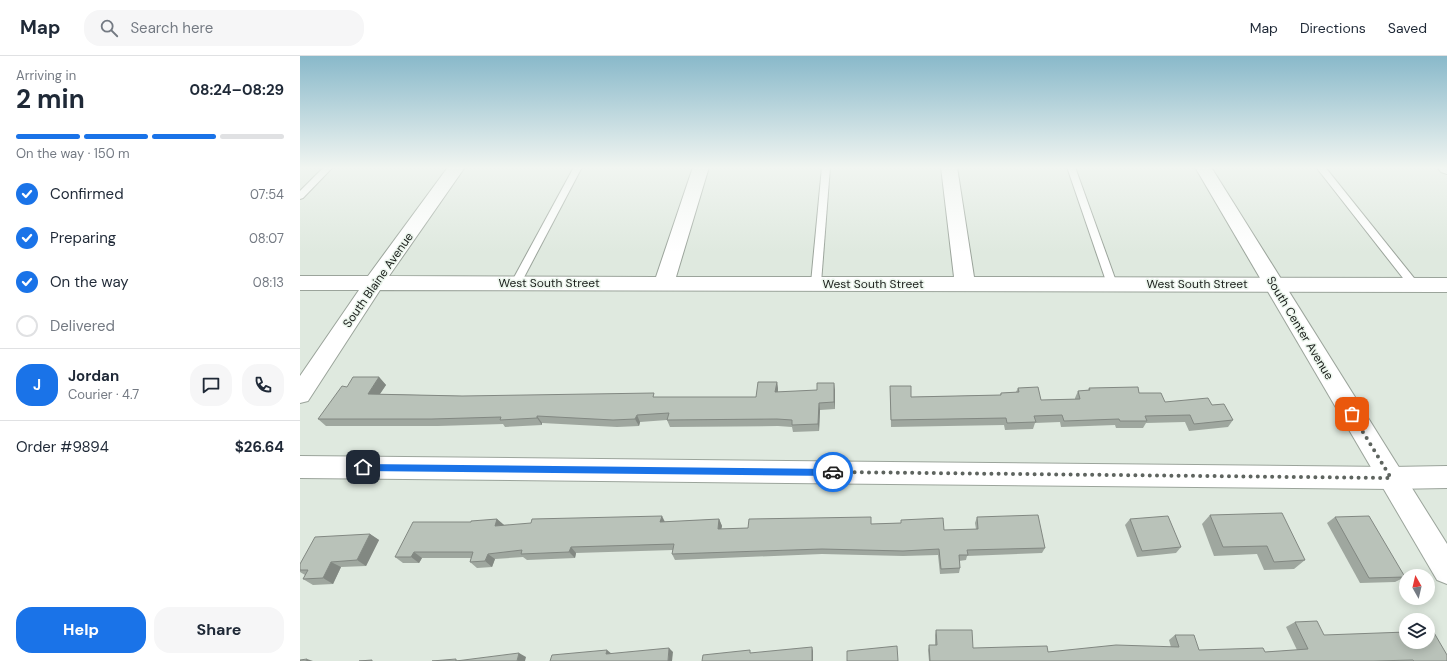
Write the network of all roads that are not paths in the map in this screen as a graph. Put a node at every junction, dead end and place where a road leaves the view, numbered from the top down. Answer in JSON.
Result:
{"nodes":[{"id":1,"x":437,"y":195,"type":"edge"},
{"id":2,"x":563,"y":195,"type":"edge"},
{"id":3,"x":692,"y":195,"type":"edge"},
{"id":4,"x":824,"y":195,"type":"edge"},
{"id":5,"x":953,"y":195,"type":"edge"},
{"id":6,"x":1081,"y":195,"type":"edge"},
{"id":7,"x":1220,"y":195,"type":"edge"},
{"id":8,"x":1342,"y":195,"type":"edge"},
{"id":9,"x":300,"y":283,"type":"edge"},
{"id":10,"x":374,"y":283,"type":"junction"},
{"id":11,"x":516,"y":283,"type":"junction"},
{"id":12,"x":664,"y":283,"type":"junction"},
{"id":13,"x":816,"y":283,"type":"junction"},
{"id":14,"x":965,"y":284,"type":"junction"},
{"id":15,"x":1112,"y":284,"type":"junction"},
{"id":16,"x":1274,"y":284,"type":"junction"},
{"id":17,"x":1414,"y":285,"type":"junction"},
{"id":18,"x":1447,"y":285,"type":"edge"},
{"id":19,"x":300,"y":394,"type":"edge"},
{"id":20,"x":300,"y":467,"type":"edge"},
{"id":21,"x":1447,"y":477,"type":"edge"},
{"id":22,"x":1391,"y":478,"type":"junction"},
{"id":23,"x":1447,"y":570,"type":"edge"}],
"edges":[{"from":1,"to":10,"type":"street","name":"South Blaine Avenue"},
{"from":2,"to":11,"type":"lane"},
{"from":3,"to":12,"type":"street"},
{"from":4,"to":13,"type":"lane"},
{"from":5,"to":14,"type":"street"},
{"from":6,"to":15,"type":"lane"},
{"from":7,"to":16,"type":"street","name":"South Center Avenue"},
{"from":8,"to":17,"type":"lane"},
{"from":9,"to":10,"type":"street","name":"West South Street"},
{"from":10,"to":11,"type":"street","name":"West South Street"},
{"from":10,"to":19,"type":"street","name":"South Blaine Avenue"},
{"from":11,"to":12,"type":"street","name":"West South Street"},
{"from":12,"to":13,"type":"street","name":"West South Street"},
{"from":13,"to":14,"type":"street","name":"West South Street"},
{"from":14,"to":15,"type":"street","name":"West South Street"},
{"from":15,"to":16,"type":"street","name":"West South Street"},
{"from":16,"to":17,"type":"street","name":"West South Street"},
{"from":16,"to":22,"type":"street","name":"South Center Avenue"},
{"from":17,"to":18,"type":"street","name":"West South Street"},
{"from":20,"to":22,"type":"street"},
{"from":21,"to":22,"type":"street"},
{"from":22,"to":23,"type":"street","name":"South Center Avenue"}]}
